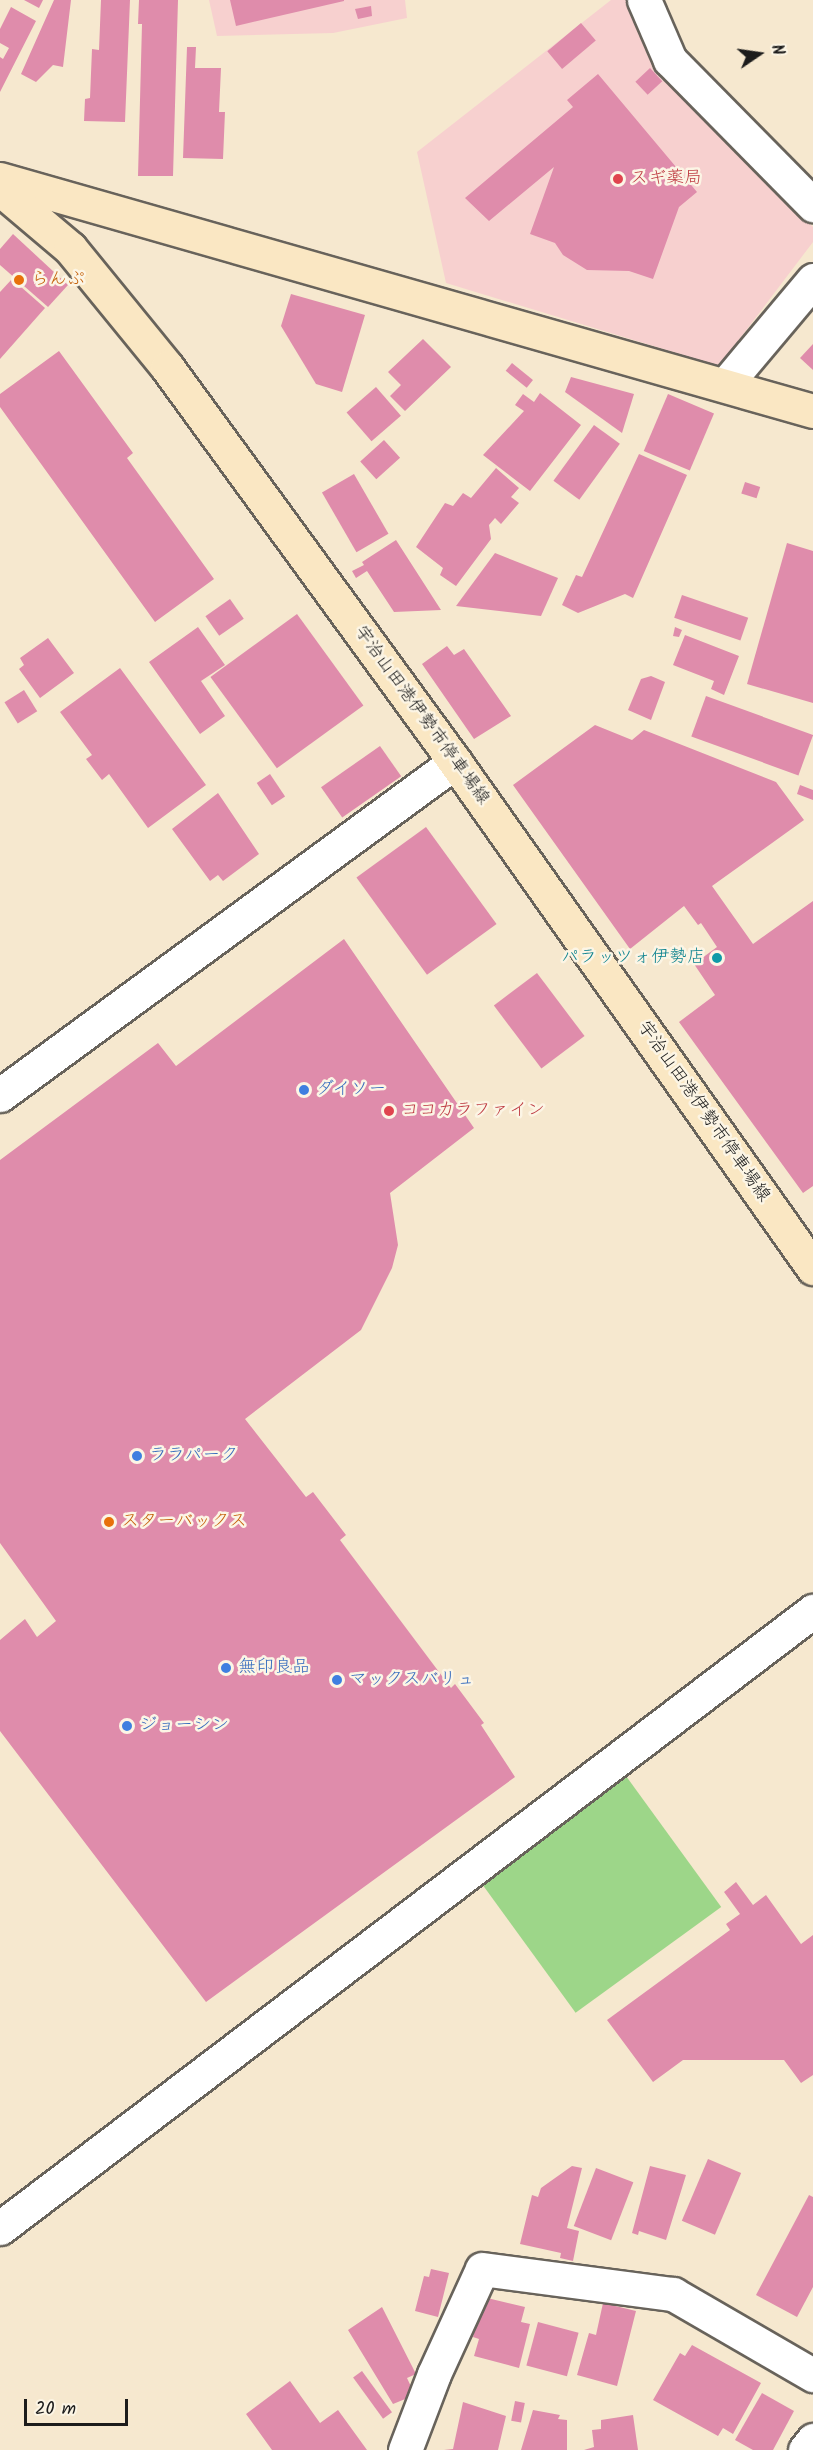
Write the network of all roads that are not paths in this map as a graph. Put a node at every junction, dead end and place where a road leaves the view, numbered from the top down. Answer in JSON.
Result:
{"nodes":[{"id":1,"x":644,"y":0,"type":"edge"},
{"id":2,"x":0,"y":179,"type":"edge"},
{"id":3,"x":0,"y":189,"type":"edge"},
{"id":4,"x":813,"y":205,"type":"edge"},
{"id":5,"x":813,"y":280,"type":"edge"},
{"id":6,"x":725,"y":385,"type":"junction"},
{"id":7,"x":813,"y":411,"type":"edge"},
{"id":8,"x":455,"y":762,"type":"junction"},
{"id":9,"x":0,"y":1095,"type":"edge"},
{"id":10,"x":813,"y":1268,"type":"edge"},
{"id":11,"x":813,"y":1611,"type":"edge"},
{"id":12,"x":0,"y":2228,"type":"edge"},
{"id":13,"x":813,"y":2375,"type":"edge"},
{"id":14,"x":813,"y":2440,"type":"edge"},
{"id":15,"x":405,"y":2450,"type":"edge"},
{"id":16,"x":805,"y":2450,"type":"edge"}],
"edges":[{"from":1,"to":4,"type":"street"},
{"from":2,"to":6,"type":"main road"},
{"from":3,"to":8,"type":"main road","name":"宇治山田港伊勢市停車場線"},
{"from":5,"to":6,"type":"street"},
{"from":6,"to":7,"type":"main road"},
{"from":8,"to":9,"type":"street"},
{"from":8,"to":10,"type":"main road","name":"宇治山田港伊勢市停車場線"},
{"from":11,"to":12,"type":"street"},
{"from":13,"to":15,"type":"street"},
{"from":14,"to":16,"type":"street"}]}
